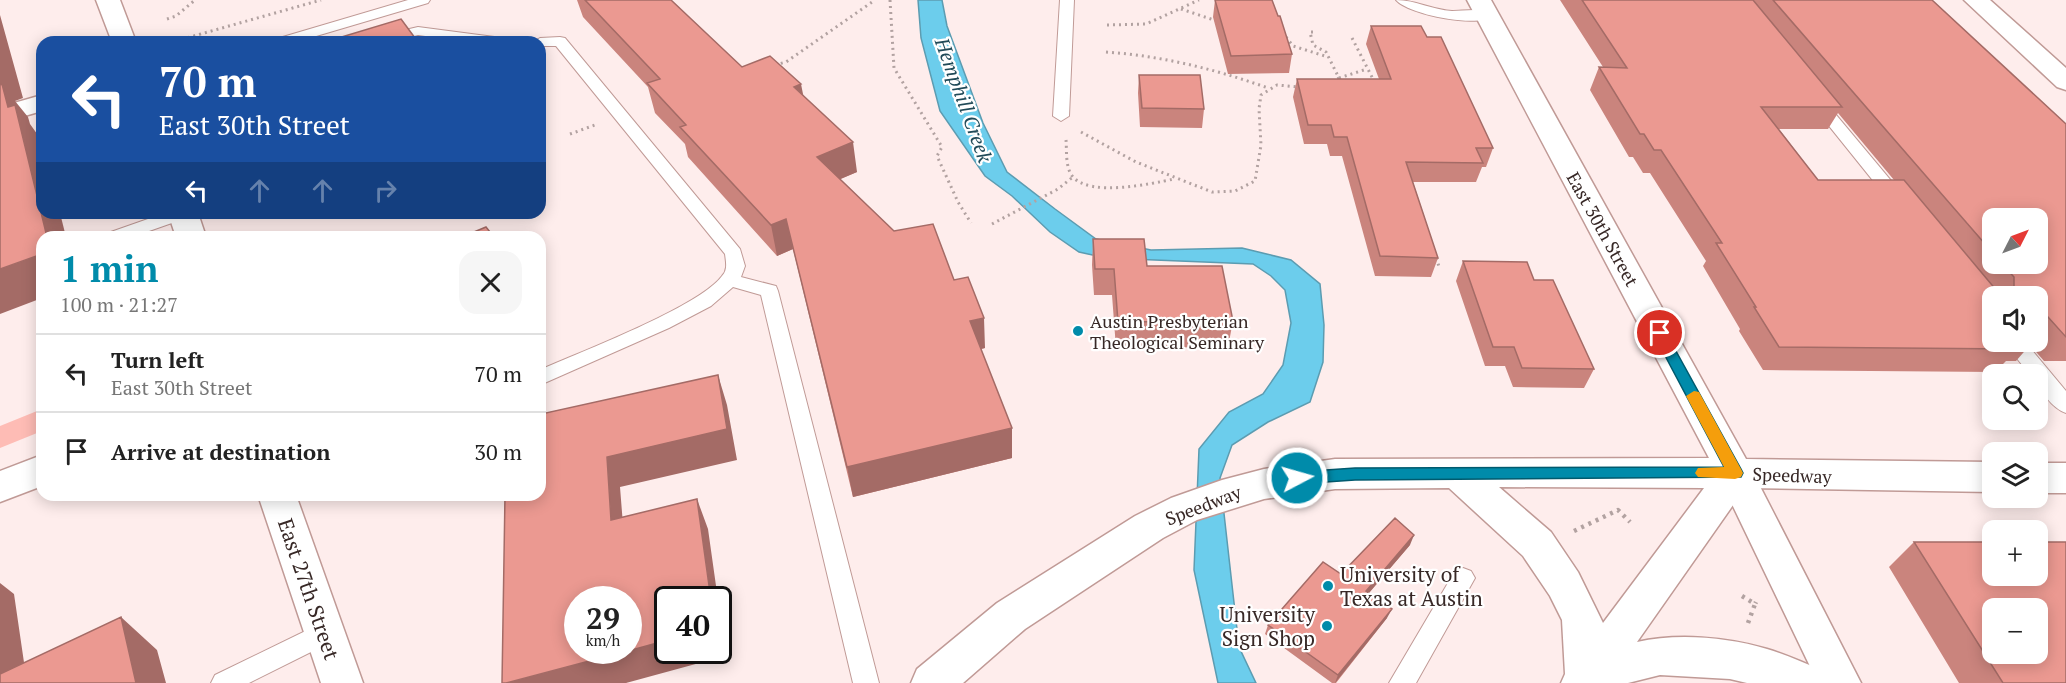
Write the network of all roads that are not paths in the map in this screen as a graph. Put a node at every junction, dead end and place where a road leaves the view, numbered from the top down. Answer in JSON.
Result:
{"nodes":[{"id":1,"x":108,"y":0,"type":"edge"},
{"id":2,"x":423,"y":0,"type":"edge"},
{"id":3,"x":1067,"y":0,"type":"edge"},
{"id":4,"x":1403,"y":0,"type":"edge"},
{"id":5,"x":1976,"y":0,"type":"edge"},
{"id":6,"x":1483,"y":7,"type":"edge"},
{"id":7,"x":122,"y":36,"type":"edge"},
{"id":8,"x":301,"y":36,"type":"edge"},
{"id":9,"x":397,"y":36,"type":"edge"},
{"id":10,"x":456,"y":36,"type":"edge"},
{"id":11,"x":546,"y":42,"type":"edge"},
{"id":12,"x":2066,"y":82,"type":"edge"},
{"id":13,"x":1810,"y":93,"type":"edge"},
{"id":14,"x":36,"y":105,"type":"edge"},
{"id":15,"x":0,"y":115,"type":"edge"},
{"id":16,"x":1061,"y":116,"type":"dead end"},
{"id":17,"x":1909,"y":213,"type":"edge"},
{"id":18,"x":166,"y":219,"type":"edge"},
{"id":19,"x":131,"y":231,"type":"edge"},
{"id":20,"x":730,"y":280,"type":"junction"},
{"id":21,"x":2022,"y":352,"type":"edge"},
{"id":22,"x":546,"y":375,"type":"edge"},
{"id":23,"x":2066,"y":405,"type":"edge"},
{"id":24,"x":36,"y":472,"type":"edge"},
{"id":25,"x":1457,"y":473,"type":"junction"},
{"id":26,"x":1735,"y":473,"type":"junction"},
{"id":27,"x":1982,"y":477,"type":"edge"},
{"id":28,"x":2048,"y":478,"type":"edge"},
{"id":29,"x":2066,"y":478,"type":"edge"},
{"id":30,"x":0,"y":487,"type":"edge"},
{"id":31,"x":280,"y":501,"type":"edge"},
{"id":32,"x":1463,"y":578,"type":"dead end"},
{"id":33,"x":324,"y":633,"type":"junction"},
{"id":34,"x":1584,"y":679,"type":"edge"},
{"id":35,"x":224,"y":683,"type":"edge"},
{"id":36,"x":342,"y":683,"type":"edge"},
{"id":37,"x":866,"y":683,"type":"edge"},
{"id":38,"x":932,"y":683,"type":"edge"},
{"id":39,"x":1402,"y":683,"type":"edge"},
{"id":40,"x":1804,"y":683,"type":"edge"},
{"id":41,"x":1840,"y":683,"type":"edge"}],
"edges":[{"from":1,"to":7,"type":"street"},
{"from":2,"to":8,"type":"lane"},
{"from":3,"to":16,"type":"lane"},
{"from":4,"to":6,"type":"lane"},
{"from":5,"to":12,"type":"street"},
{"from":6,"to":26,"type":"street","name":"East 30th Street"},
{"from":9,"to":10,"type":"lane"},
{"from":11,"to":20,"type":"lane"},
{"from":13,"to":17,"type":"lane"},
{"from":14,"to":15,"type":"street"},
{"from":18,"to":19,"type":"lane"},
{"from":20,"to":22,"type":"lane"},
{"from":20,"to":37,"type":"lane"},
{"from":21,"to":23,"type":"lane"},
{"from":24,"to":30,"type":"street"},
{"from":25,"to":26,"type":"street","name":"Speedway"},
{"from":25,"to":34,"type":"street"},
{"from":25,"to":38,"type":"street","name":"Speedway"},
{"from":26,"to":27,"type":"street","name":"Speedway"},
{"from":26,"to":34,"type":"street"},
{"from":26,"to":41,"type":"street","name":"East 30th Street"},
{"from":28,"to":29,"type":"street"},
{"from":31,"to":33,"type":"street","name":"East 27th Street"},
{"from":32,"to":39,"type":"lane"},
{"from":33,"to":35,"type":"lane"},
{"from":33,"to":36,"type":"street","name":"East 27th Street"},
{"from":34,"to":40,"type":"street"}]}
